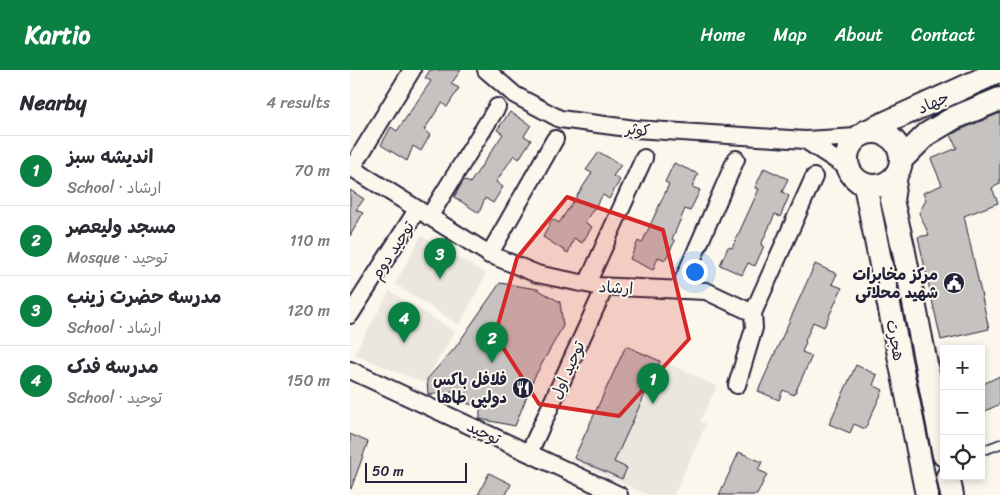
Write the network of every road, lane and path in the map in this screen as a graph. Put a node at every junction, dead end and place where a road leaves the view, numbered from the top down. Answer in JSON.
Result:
{"nodes":[{"id":1,"x":412,"y":70,"type":"edge"},
{"id":2,"x":486,"y":70,"type":"edge"},
{"id":3,"x":1000,"y":71,"type":"edge"},
{"id":4,"x":1000,"y":99,"type":"edge"},
{"id":5,"x":497,"y":108,"type":"dead end"},
{"id":6,"x":861,"y":134,"type":"junction"},
{"id":7,"x":555,"y":139,"type":"dead end"},
{"id":8,"x":805,"y":140,"type":"junction"},
{"id":9,"x":644,"y":158,"type":"dead end"},
{"id":10,"x":736,"y":159,"type":"dead end"},
{"id":11,"x":899,"y":167,"type":"junction"},
{"id":12,"x":848,"y":168,"type":"junction"},
{"id":13,"x":814,"y":177,"type":"dead end"},
{"id":14,"x":865,"y":185,"type":"junction"},
{"id":15,"x":423,"y":214,"type":"junction"},
{"id":16,"x":489,"y":255,"type":"junction"},
{"id":17,"x":588,"y":284,"type":"junction"},
{"id":18,"x":605,"y":286,"type":"junction"},
{"id":19,"x":679,"y":290,"type":"junction"},
{"id":20,"x":753,"y":313,"type":"junction"},
{"id":21,"x":350,"y":315,"type":"edge"},
{"id":22,"x":350,"y":370,"type":"edge"},
{"id":23,"x":737,"y":385,"type":"dead end"},
{"id":24,"x":941,"y":435,"type":"edge"},
{"id":25,"x":1000,"y":444,"type":"edge"},
{"id":26,"x":985,"y":449,"type":"edge"},
{"id":27,"x":530,"y":453,"type":"junction"},
{"id":28,"x":949,"y":480,"type":"edge"},
{"id":29,"x":619,"y":495,"type":"edge"},
{"id":30,"x":927,"y":495,"type":"edge"},
{"id":31,"x":952,"y":495,"type":"edge"}],
"edges":[{"from":1,"to":15,"type":"street","name":"ارشاد"},
{"from":2,"to":8,"type":"street","name":"کوثر"},
{"from":3,"to":6,"type":"main road","name":"جهاد"},
{"from":4,"to":11,"type":"main road","name":"جهاد"},
{"from":5,"to":15,"type":"street","name":"توحید دوم"},
{"from":6,"to":8,"type":"street","name":"کوثر"},
{"from":6,"to":11,"type":"main road"},
{"from":6,"to":12,"type":"main road"},
{"from":7,"to":16,"type":"street"},
{"from":8,"to":12,"type":"street","name":"کوثر"},
{"from":9,"to":17,"type":"street"},
{"from":10,"to":19,"type":"street"},
{"from":11,"to":14,"type":"main road"},
{"from":11,"to":24,"type":"main road","name":"هجرت"},
{"from":12,"to":14,"type":"main road"},
{"from":13,"to":20,"type":"street"},
{"from":14,"to":30,"type":"main road","name":"هجرت"},
{"from":15,"to":16,"type":"street","name":"ارشاد"},
{"from":15,"to":21,"type":"street","name":"توحید دوم"},
{"from":16,"to":17,"type":"street","name":"ارشاد"},
{"from":17,"to":18,"type":"street","name":"ارشاد"},
{"from":18,"to":19,"type":"street","name":"ارشاد"},
{"from":18,"to":27,"type":"street","name":"توحید اول"},
{"from":19,"to":20,"type":"street","name":"ارشاد"},
{"from":20,"to":23,"type":"street"},
{"from":22,"to":27,"type":"street","name":"توحید"},
{"from":25,"to":26,"type":"lane"},
{"from":27,"to":29,"type":"street","name":"توحید"},
{"from":28,"to":31,"type":"main road"}]}
